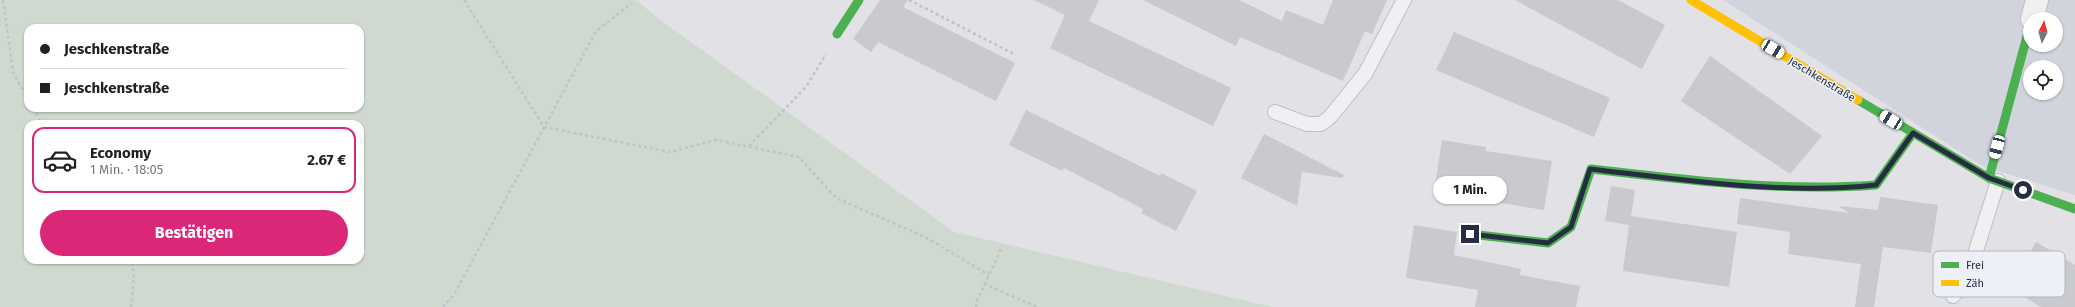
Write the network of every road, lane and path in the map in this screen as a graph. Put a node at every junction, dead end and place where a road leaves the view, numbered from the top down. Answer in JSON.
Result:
{"nodes":[{"id":1,"x":3,"y":0,"type":"edge"},
{"id":2,"x":464,"y":0,"type":"edge"},
{"id":3,"x":859,"y":0,"type":"edge"},
{"id":4,"x":910,"y":0,"type":"edge"},
{"id":5,"x":1404,"y":0,"type":"edge"},
{"id":6,"x":1690,"y":0,"type":"edge"},
{"id":7,"x":2037,"y":0,"type":"edge"},
{"id":8,"x":632,"y":3,"type":"dead end"},
{"id":9,"x":2034,"y":12,"type":"edge"},
{"id":10,"x":838,"y":34,"type":"joint"},
{"id":11,"x":2024,"y":52,"type":"edge"},
{"id":12,"x":1016,"y":55,"type":"dead end"},
{"id":13,"x":24,"y":92,"type":"edge"},
{"id":14,"x":1275,"y":112,"type":"dead end"},
{"id":15,"x":544,"y":127,"type":"junction"},
{"id":16,"x":1913,"y":133,"type":"junction"},
{"id":17,"x":749,"y":147,"type":"junction"},
{"id":18,"x":1993,"y":179,"type":"junction"},
{"id":19,"x":2075,"y":209,"type":"edge"},
{"id":20,"x":1470,"y":234,"type":"dead end"},
{"id":21,"x":1001,"y":249,"type":"dead end"},
{"id":22,"x":1974,"y":251,"type":"edge"},
{"id":23,"x":132,"y":264,"type":"edge"},
{"id":24,"x":989,"y":275,"type":"junction"},
{"id":25,"x":984,"y":284,"type":"junction"},
{"id":26,"x":131,"y":307,"type":"edge"},
{"id":27,"x":443,"y":307,"type":"edge"},
{"id":28,"x":976,"y":307,"type":"edge"},
{"id":29,"x":1037,"y":307,"type":"edge"}],
"edges":[{"from":1,"to":13,"type":"path"},
{"from":2,"to":15,"type":"path"},
{"from":3,"to":10,"type":"street"},
{"from":4,"to":12,"type":"path"},
{"from":5,"to":14,"type":"lane"},
{"from":6,"to":16,"type":"street","name":"Jeschkenstraße"},
{"from":7,"to":9,"type":"street"},
{"from":8,"to":15,"type":"path"},
{"from":10,"to":17,"type":"path"},
{"from":11,"to":18,"type":"street"},
{"from":15,"to":17,"type":"path"},
{"from":15,"to":27,"type":"path"},
{"from":16,"to":18,"type":"street","name":"Jeschkenstraße"},
{"from":16,"to":20,"type":"street"},
{"from":17,"to":24,"type":"path"},
{"from":18,"to":19,"type":"street","name":"Jeschkenstraße"},
{"from":18,"to":22,"type":"lane"},
{"from":21,"to":24,"type":"path"},
{"from":23,"to":26,"type":"path"},
{"from":24,"to":25,"type":"path"},
{"from":25,"to":28,"type":"path"},
{"from":25,"to":29,"type":"path"}]}
